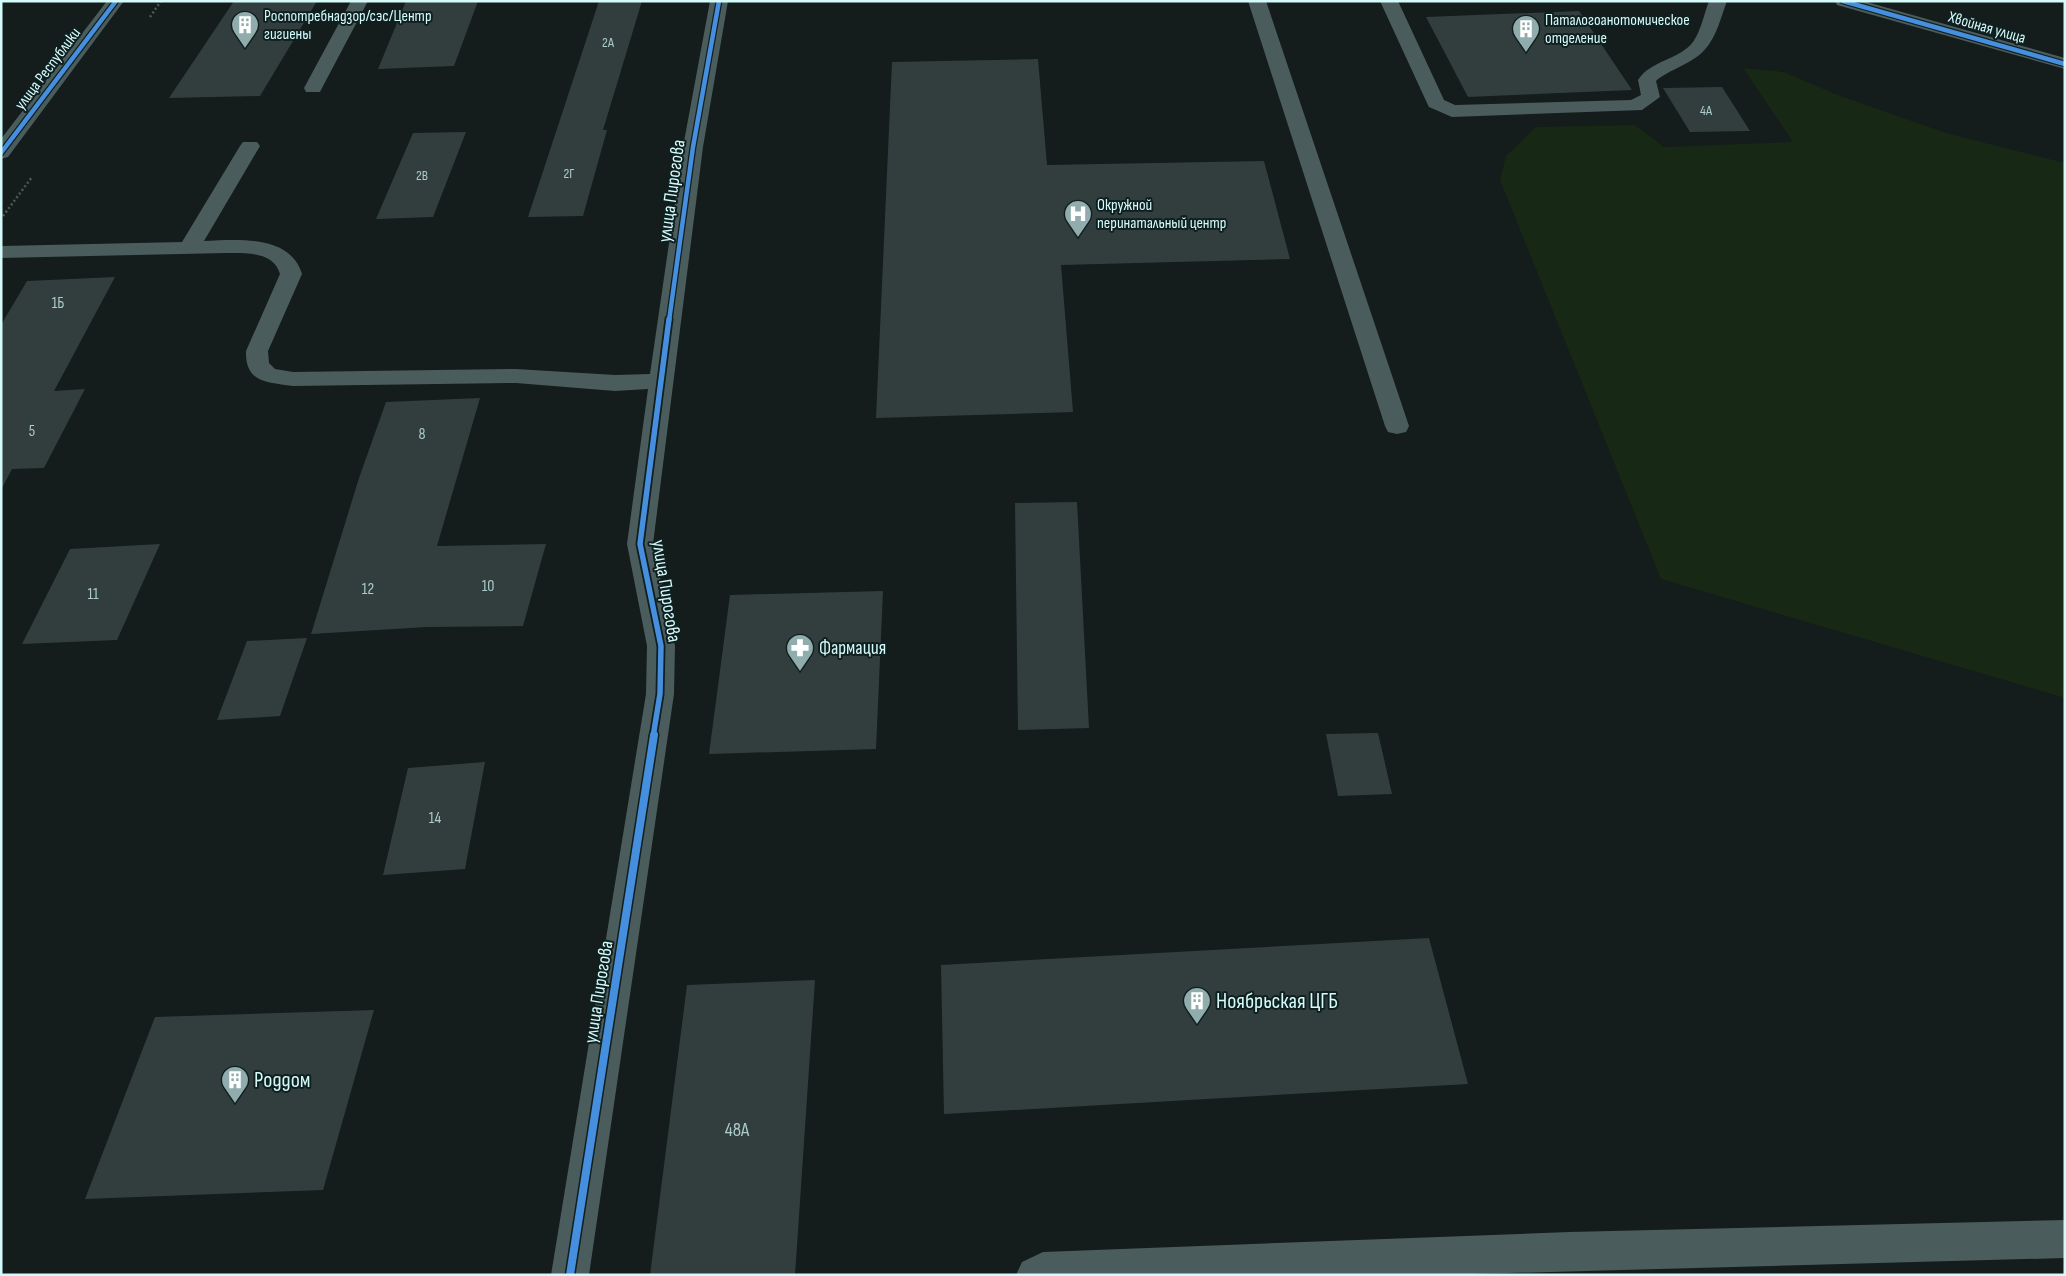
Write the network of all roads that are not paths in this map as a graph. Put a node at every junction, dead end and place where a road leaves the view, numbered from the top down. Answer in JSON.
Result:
{"nodes":[{"id":1,"x":116,"y":1,"type":"edge"},
{"id":2,"x":360,"y":1,"type":"edge"},
{"id":3,"x":719,"y":1,"type":"edge"},
{"id":4,"x":1257,"y":1,"type":"edge"},
{"id":5,"x":1389,"y":1,"type":"edge"},
{"id":6,"x":1718,"y":1,"type":"edge"},
{"id":7,"x":1843,"y":1,"type":"edge"},
{"id":8,"x":2065,"y":64,"type":"edge"},
{"id":9,"x":314,"y":88,"type":"dead end"},
{"id":10,"x":250,"y":146,"type":"dead end"},
{"id":11,"x":1,"y":154,"type":"edge"},
{"id":12,"x":189,"y":248,"type":"junction"},
{"id":13,"x":1,"y":252,"type":"edge"},
{"id":14,"x":662,"y":381,"type":"junction"},
{"id":15,"x":1398,"y":426,"type":"dead end"},
{"id":16,"x":2065,"y":1239,"type":"edge"},
{"id":17,"x":570,"y":1275,"type":"edge"},
{"id":18,"x":1035,"y":1275,"type":"edge"}],
"edges":[{"from":1,"to":11,"type":"street","name":"улица Республики"},
{"from":2,"to":9,"type":"street"},
{"from":3,"to":14,"type":"street","name":"улица Пирогова"},
{"from":4,"to":15,"type":"street"},
{"from":5,"to":6,"type":"street"},
{"from":7,"to":8,"type":"street","name":"Хвойная улица"},
{"from":10,"to":12,"type":"street"},
{"from":12,"to":13,"type":"street"},
{"from":12,"to":14,"type":"street"},
{"from":14,"to":17,"type":"street","name":"улица Пирогова"},
{"from":16,"to":18,"type":"street"}]}
